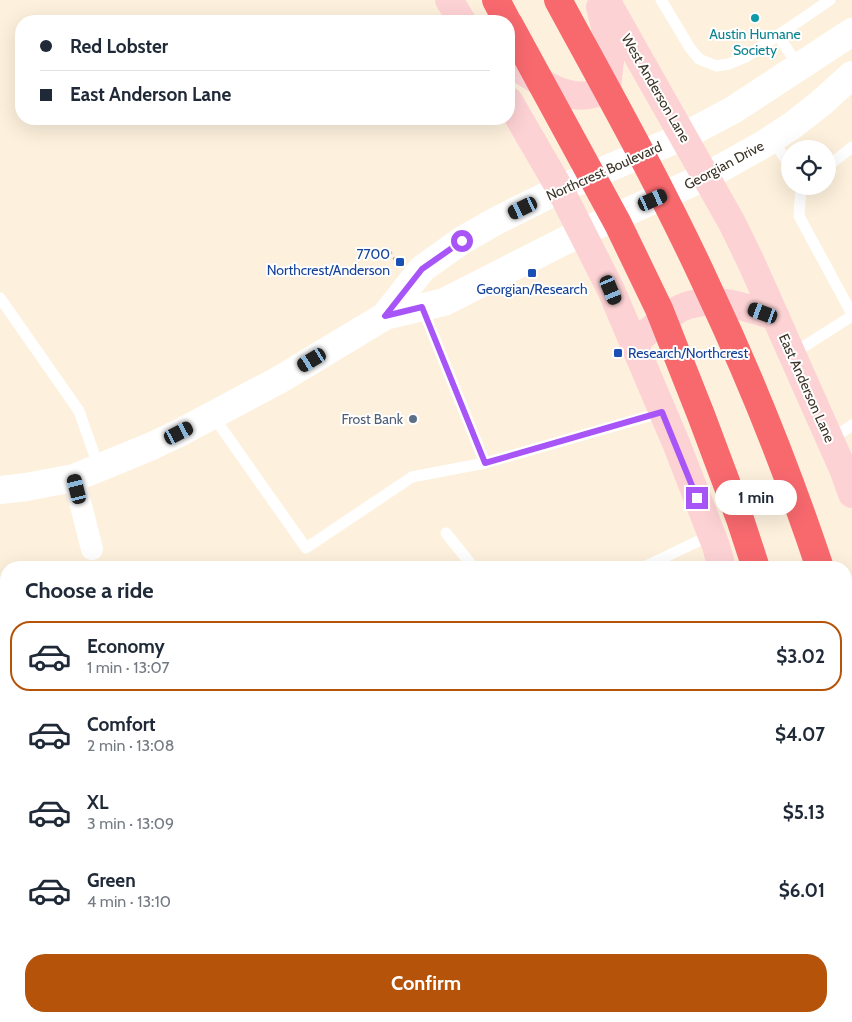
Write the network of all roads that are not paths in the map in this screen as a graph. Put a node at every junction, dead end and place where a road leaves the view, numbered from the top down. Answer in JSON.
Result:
{"nodes":[{"id":1,"x":449,"y":0,"type":"edge"},
{"id":2,"x":496,"y":0,"type":"edge"},
{"id":3,"x":558,"y":0,"type":"edge"},
{"id":4,"x":599,"y":0,"type":"edge"},
{"id":5,"x":606,"y":0,"type":"edge"},
{"id":6,"x":661,"y":0,"type":"edge"},
{"id":7,"x":830,"y":0,"type":"edge"},
{"id":8,"x":458,"y":15,"type":"edge"},
{"id":9,"x":504,"y":15,"type":"edge"},
{"id":10,"x":852,"y":32,"type":"edge"},
{"id":11,"x":515,"y":35,"type":"edge"},
{"id":12,"x":778,"y":35,"type":"junction"},
{"id":13,"x":515,"y":66,"type":"edge"},
{"id":14,"x":800,"y":67,"type":"junction"},
{"id":15,"x":852,"y":75,"type":"edge"},
{"id":16,"x":515,"y":111,"type":"edge"},
{"id":17,"x":684,"y":136,"type":"junction"},
{"id":18,"x":772,"y":139,"type":"junction"},
{"id":19,"x":852,"y":147,"type":"edge"},
{"id":20,"x":781,"y":152,"type":"edge"},
{"id":21,"x":836,"y":160,"type":"edge"},
{"id":22,"x":707,"y":176,"type":"junction"},
{"id":23,"x":560,"y":189,"type":"junction"},
{"id":24,"x":800,"y":195,"type":"edge"},
{"id":25,"x":582,"y":232,"type":"junction"},
{"id":26,"x":0,"y":298,"type":"edge"},
{"id":27,"x":422,"y":307,"type":"junction"},
{"id":28,"x":852,"y":315,"type":"edge"},
{"id":29,"x":385,"y":316,"type":"junction"},
{"id":30,"x":776,"y":317,"type":"junction"},
{"id":31,"x":633,"y":343,"type":"junction"},
{"id":32,"x":792,"y":354,"type":"junction"},
{"id":33,"x":662,"y":412,"type":"junction"},
{"id":34,"x":213,"y":416,"type":"junction"},
{"id":35,"x":852,"y":425,"type":"edge"},
{"id":36,"x":830,"y":441,"type":"junction"},
{"id":37,"x":485,"y":463,"type":"junction"},
{"id":38,"x":99,"y":468,"type":"junction"},
{"id":39,"x":74,"y":478,"type":"junction"},
{"id":40,"x":0,"y":490,"type":"edge"},
{"id":41,"x":852,"y":494,"type":"edge"},
{"id":42,"x":446,"y":533,"type":"dead end"},
{"id":43,"x":712,"y":535,"type":"junction"},
{"id":44,"x":92,"y":549,"type":"dead end"},
{"id":45,"x":468,"y":561,"type":"edge"},
{"id":46,"x":657,"y":561,"type":"edge"},
{"id":47,"x":720,"y":561,"type":"edge"},
{"id":48,"x":754,"y":561,"type":"edge"},
{"id":49,"x":818,"y":561,"type":"edge"}],
"edges":[{"from":1,"to":8,"type":"main road"},
{"from":2,"to":9,"type":"highway"},
{"from":3,"to":49,"type":"highway"},
{"from":4,"to":13,"type":"main road"},
{"from":5,"to":17,"type":"main road","name":"West Anderson Lane"},
{"from":6,"to":12,"type":"lane"},
{"from":7,"to":12,"type":"lane"},
{"from":10,"to":14,"type":"street"},
{"from":11,"to":48,"type":"highway"},
{"from":12,"to":14,"type":"lane"},
{"from":14,"to":17,"type":"street"},
{"from":15,"to":18,"type":"street","name":"Georgian Drive"},
{"from":16,"to":23,"type":"main road"},
{"from":17,"to":22,"type":"main road","name":"West Anderson Lane"},
{"from":17,"to":23,"type":"street","name":"Northcrest Boulevard"},
{"from":18,"to":20,"type":"lane"},
{"from":18,"to":22,"type":"street","name":"Georgian Drive"},
{"from":19,"to":21,"type":"lane"},
{"from":22,"to":25,"type":"street","name":"Georgian Drive"},
{"from":22,"to":30,"type":"main road","name":"East Anderson Lane"},
{"from":23,"to":25,"type":"main road"},
{"from":23,"to":29,"type":"street","name":"Northcrest Boulevard"},
{"from":24,"to":28,"type":"lane"},
{"from":25,"to":27,"type":"street","name":"Northcrest Boulevard"},
{"from":25,"to":31,"type":"main road"},
{"from":26,"to":38,"type":"lane"},
{"from":27,"to":29,"type":"street","name":"Northcrest Boulevard"},
{"from":27,"to":37,"type":"lane"},
{"from":28,"to":32,"type":"lane"},
{"from":29,"to":34,"type":"street","name":"Northcrest Boulevard"},
{"from":30,"to":31,"type":"main road"},
{"from":30,"to":32,"type":"main road","name":"East Anderson Lane"},
{"from":31,"to":33,"type":"main road"},
{"from":32,"to":36,"type":"main road","name":"East Anderson Lane"},
{"from":33,"to":37,"type":"lane"},
{"from":33,"to":43,"type":"main road"},
{"from":34,"to":37,"type":"lane"},
{"from":34,"to":38,"type":"street","name":"Northcrest Boulevard"},
{"from":35,"to":36,"type":"lane"},
{"from":36,"to":41,"type":"main road","name":"East Anderson Lane"},
{"from":38,"to":39,"type":"street","name":"Northcrest Boulevard"},
{"from":39,"to":40,"type":"street","name":"Northcrest Boulevard"},
{"from":39,"to":44,"type":"street"},
{"from":42,"to":45,"type":"lane"},
{"from":43,"to":46,"type":"lane"},
{"from":43,"to":47,"type":"main road"}]}
